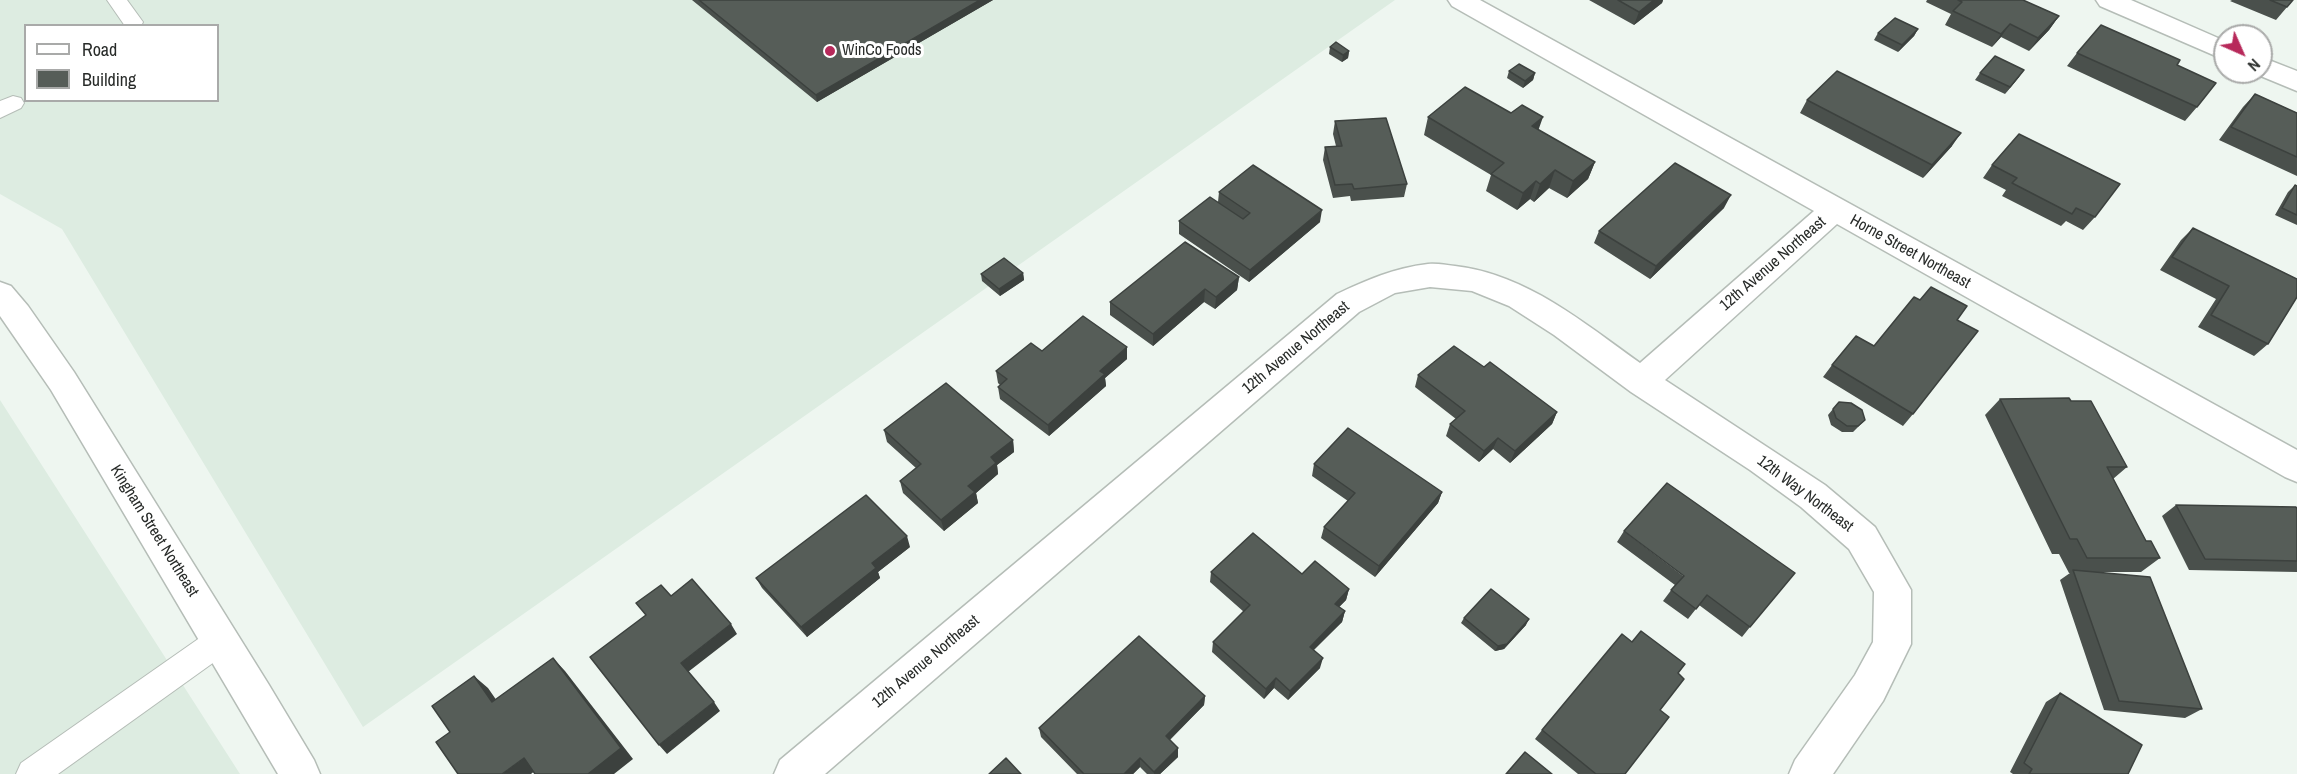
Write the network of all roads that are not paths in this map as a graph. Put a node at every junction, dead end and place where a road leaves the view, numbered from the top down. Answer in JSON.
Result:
{"nodes":[{"id":1,"x":117,"y":0,"type":"edge"},
{"id":2,"x":1461,"y":0,"type":"edge"},
{"id":3,"x":2109,"y":0,"type":"edge"},
{"id":4,"x":133,"y":22,"type":"dead end"},
{"id":5,"x":2213,"y":46,"type":"edge"},
{"id":6,"x":2273,"y":71,"type":"edge"},
{"id":7,"x":2297,"y":82,"type":"edge"},
{"id":8,"x":1834,"y":210,"type":"junction"},
{"id":9,"x":3,"y":304,"type":"edge"},
{"id":10,"x":1643,"y":383,"type":"junction"},
{"id":11,"x":2297,"y":467,"type":"edge"},
{"id":12,"x":221,"y":640,"type":"junction"},
{"id":13,"x":32,"y":774,"type":"edge"},
{"id":14,"x":300,"y":774,"type":"edge"},
{"id":15,"x":794,"y":774,"type":"edge"},
{"id":16,"x":1809,"y":774,"type":"edge"}],
"edges":[{"from":1,"to":4,"type":"lane"},
{"from":2,"to":8,"type":"street","name":"Horne Street Northeast"},
{"from":3,"to":5,"type":"street"},
{"from":6,"to":7,"type":"street"},
{"from":8,"to":10,"type":"street","name":"12th Avenue Northeast"},
{"from":8,"to":11,"type":"street","name":"Horne Street Northeast"},
{"from":9,"to":12,"type":"street","name":"Kingham Street Northeast"},
{"from":10,"to":15,"type":"street","name":"12th Avenue Northeast"},
{"from":10,"to":16,"type":"street","name":"12th Way Northeast"},
{"from":12,"to":13,"type":"lane"},
{"from":12,"to":14,"type":"street","name":"Kingham Street Northeast"}]}
